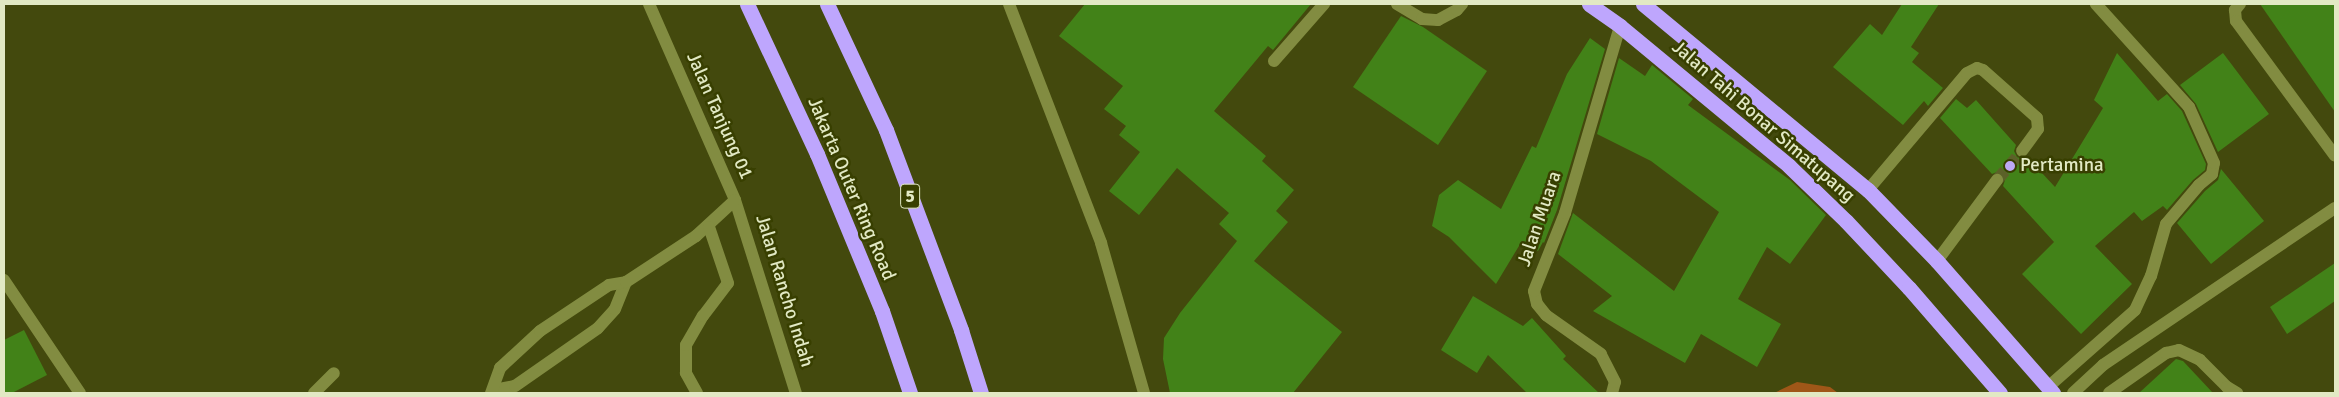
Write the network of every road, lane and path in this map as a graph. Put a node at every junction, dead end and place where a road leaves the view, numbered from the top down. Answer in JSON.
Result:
{"nodes":[{"id":1,"x":649,"y":4,"type":"edge"},
{"id":2,"x":747,"y":4,"type":"edge"},
{"id":3,"x":827,"y":4,"type":"edge"},
{"id":4,"x":1009,"y":4,"type":"edge"},
{"id":5,"x":1324,"y":4,"type":"edge"},
{"id":6,"x":1397,"y":4,"type":"edge"},
{"id":7,"x":1462,"y":4,"type":"edge"},
{"id":8,"x":1589,"y":4,"type":"edge"},
{"id":9,"x":1643,"y":4,"type":"edge"},
{"id":10,"x":2096,"y":4,"type":"edge"},
{"id":11,"x":2240,"y":4,"type":"edge"},
{"id":12,"x":1620,"y":26,"type":"junction"},
{"id":13,"x":1274,"y":62,"type":"dead end"},
{"id":14,"x":2022,"y":151,"type":"tunnel mouth"},
{"id":15,"x":2335,"y":156,"type":"edge"},
{"id":16,"x":1998,"y":180,"type":"tunnel mouth"},
{"id":17,"x":1868,"y":190,"type":"junction"},
{"id":18,"x":735,"y":200,"type":"junction"},
{"id":19,"x":2335,"y":208,"type":"edge"},
{"id":20,"x":709,"y":226,"type":"junction"},
{"id":21,"x":1937,"y":261,"type":"junction"},
{"id":22,"x":4,"y":280,"type":"edge"},
{"id":23,"x":626,"y":282,"type":"junction"},
{"id":24,"x":334,"y":373,"type":"dead end"},
{"id":25,"x":2051,"y":390,"type":"edge"},
{"id":26,"x":493,"y":391,"type":"edge"},
{"id":27,"x":80,"y":393,"type":"edge"},
{"id":28,"x":314,"y":393,"type":"edge"},
{"id":29,"x":696,"y":393,"type":"edge"},
{"id":30,"x":796,"y":393,"type":"edge"},
{"id":31,"x":910,"y":393,"type":"edge"},
{"id":32,"x":981,"y":393,"type":"edge"},
{"id":33,"x":1144,"y":393,"type":"edge"},
{"id":34,"x":1612,"y":393,"type":"edge"},
{"id":35,"x":2000,"y":393,"type":"edge"},
{"id":36,"x":2073,"y":393,"type":"edge"},
{"id":37,"x":2109,"y":393,"type":"edge"},
{"id":38,"x":2237,"y":393,"type":"edge"}],
"edges":[{"from":1,"to":18,"type":"street","name":"Jalan Tanjung 01"},
{"from":2,"to":31,"type":"highway","name":"Jakarta Outer Ring Road"},
{"from":3,"to":32,"type":"highway","number":"5"},
{"from":4,"to":33,"type":"street"},
{"from":5,"to":13,"type":"street"},
{"from":6,"to":7,"type":"street"},
{"from":8,"to":12,"type":"highway","name":"Jalan Tahi Bonar Simatupang"},
{"from":9,"to":17,"type":"highway","name":"Jalan Tahi Bonar Simatupang"},
{"from":10,"to":25,"type":"street"},
{"from":11,"to":15,"type":"street"},
{"from":12,"to":34,"type":"street","name":"Jalan Muara"},
{"from":12,"to":35,"type":"highway","name":"Jalan Tahi Bonar Simatupang"},
{"from":14,"to":17,"type":"street"},
{"from":16,"to":21,"type":"street"},
{"from":17,"to":21,"type":"highway","name":"Jalan Tahi Bonar Simatupang"},
{"from":18,"to":20,"type":"street","name":"Jalan Tanjung 01"},
{"from":18,"to":30,"type":"street","name":"Jalan Rancho Indah"},
{"from":19,"to":36,"type":"street"},
{"from":20,"to":23,"type":"street","name":"Jalan Tanjung 01"},
{"from":20,"to":29,"type":"street"},
{"from":21,"to":25,"type":"highway","name":"Jalan Tahi Bonar Simatupang"},
{"from":22,"to":27,"type":"street"},
{"from":23,"to":26,"type":"street","name":"Jalan Tanjung 01"},
{"from":23,"to":26,"type":"street","name":"Jalan Tanjung 01"},
{"from":24,"to":28,"type":"street"},
{"from":37,"to":38,"type":"street"}]}
